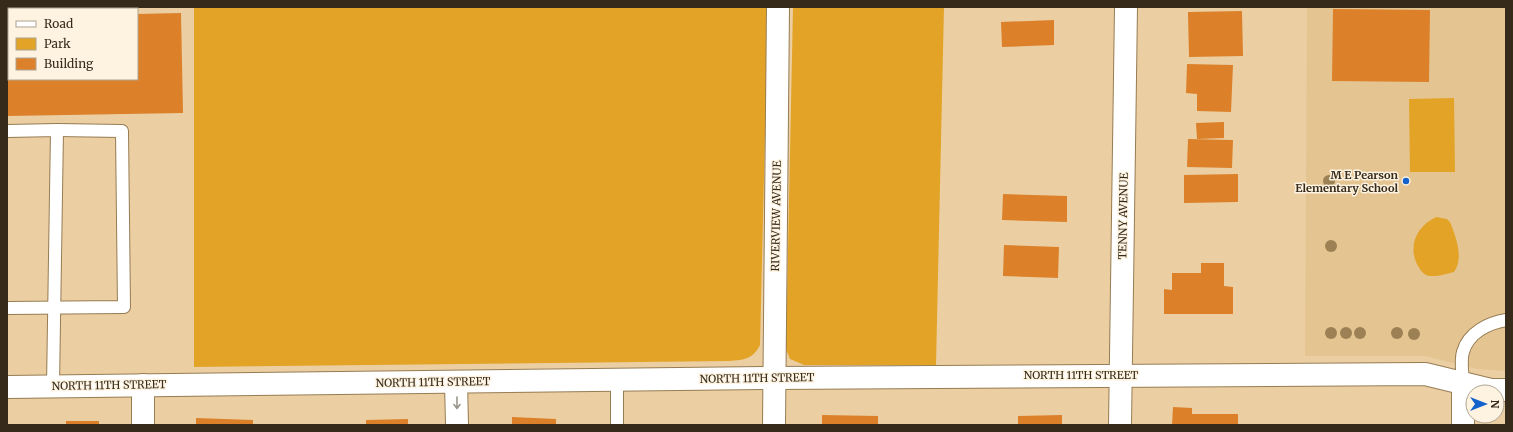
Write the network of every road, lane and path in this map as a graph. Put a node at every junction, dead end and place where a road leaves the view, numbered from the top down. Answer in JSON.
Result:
{"nodes":[{"id":1,"x":778,"y":7,"type":"edge"},
{"id":2,"x":1126,"y":7,"type":"edge"},
{"id":3,"x":57,"y":130,"type":"junction"},
{"id":4,"x":7,"y":131,"type":"edge"},
{"id":5,"x":7,"y":308,"type":"edge"},
{"id":6,"x":54,"y":308,"type":"junction"},
{"id":7,"x":1506,"y":320,"type":"edge"},
{"id":8,"x":1121,"y":375,"type":"junction"},
{"id":9,"x":774,"y":378,"type":"junction"},
{"id":10,"x":617,"y":380,"type":"junction"},
{"id":11,"x":456,"y":382,"type":"junction"},
{"id":12,"x":143,"y":384,"type":"junction"},
{"id":13,"x":1463,"y":384,"type":"junction"},
{"id":14,"x":53,"y":386,"type":"junction"},
{"id":15,"x":7,"y":387,"type":"edge"},
{"id":16,"x":1506,"y":390,"type":"edge"},
{"id":17,"x":143,"y":425,"type":"edge"},
{"id":18,"x":457,"y":425,"type":"edge"},
{"id":19,"x":617,"y":425,"type":"edge"},
{"id":20,"x":774,"y":425,"type":"edge"},
{"id":21,"x":1120,"y":425,"type":"edge"},
{"id":22,"x":1463,"y":425,"type":"edge"}],
"edges":[{"from":1,"to":9,"type":"street","name":"RIVERVIEW AVENUE"},
{"from":2,"to":8,"type":"street","name":"TENNY AVENUE"},
{"from":3,"to":4,"type":"lane"},
{"from":3,"to":6,"type":"lane"},
{"from":3,"to":6,"type":"lane"},
{"from":5,"to":6,"type":"lane"},
{"from":6,"to":14,"type":"lane"},
{"from":7,"to":13,"type":"lane"},
{"from":8,"to":9,"type":"street","name":"NORTH 11TH STREET"},
{"from":8,"to":13,"type":"street","name":"NORTH 11TH STREET"},
{"from":8,"to":21,"type":"street","name":"TENNY AVENUE"},
{"from":9,"to":10,"type":"street","name":"NORTH 11TH STREET"},
{"from":9,"to":20,"type":"street","name":"RIVERVIEW AVENUE"},
{"from":10,"to":11,"type":"street","name":"NORTH 11TH STREET"},
{"from":10,"to":19,"type":"lane"},
{"from":11,"to":12,"type":"street","name":"NORTH 11TH STREET"},
{"from":11,"to":18,"type":"street","one_way":true},
{"from":12,"to":14,"type":"street","name":"NORTH 11TH STREET"},
{"from":12,"to":17,"type":"street"},
{"from":13,"to":16,"type":"street","name":"NORTH 11TH STREET"},
{"from":13,"to":22,"type":"street"},
{"from":14,"to":15,"type":"street","name":"NORTH 11TH STREET"}]}
